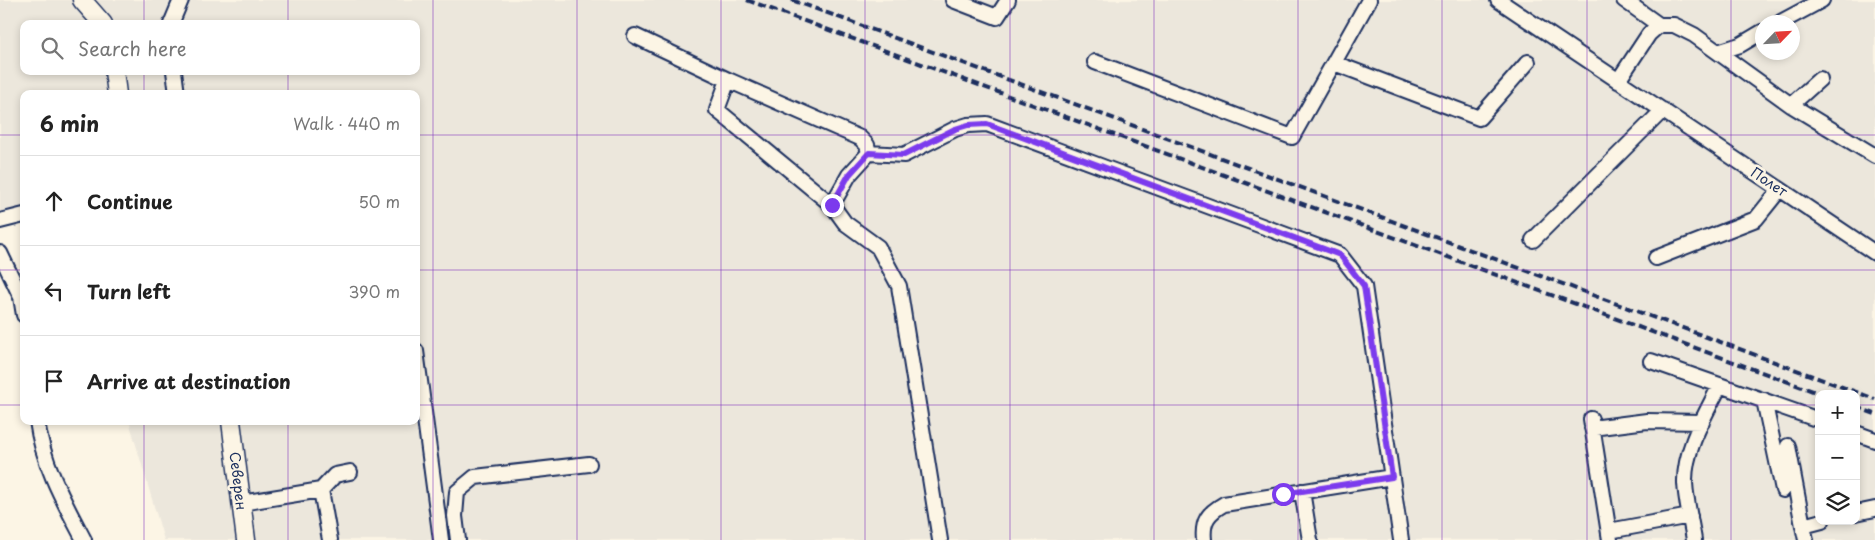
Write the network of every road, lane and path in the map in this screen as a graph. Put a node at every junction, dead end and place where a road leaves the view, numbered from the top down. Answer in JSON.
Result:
{"nodes":[{"id":1,"x":82,"y":0,"type":"edge"},
{"id":2,"x":181,"y":0,"type":"edge"},
{"id":3,"x":953,"y":0,"type":"edge"},
{"id":4,"x":1008,"y":0,"type":"edge"},
{"id":5,"x":1369,"y":0,"type":"edge"},
{"id":6,"x":1498,"y":0,"type":"edge"},
{"id":7,"x":1624,"y":0,"type":"edge"},
{"id":8,"x":1822,"y":0,"type":"edge"},
{"id":9,"x":1794,"y":15,"type":"edge"},
{"id":10,"x":100,"y":20,"type":"edge"},
{"id":11,"x":173,"y":20,"type":"edge"},
{"id":12,"x":1659,"y":25,"type":"junction"},
{"id":13,"x":635,"y":36,"type":"dead end"},
{"id":14,"x":1755,"y":36,"type":"edge"},
{"id":15,"x":1718,"y":52,"type":"junction"},
{"id":16,"x":1095,"y":62,"type":"dead end"},
{"id":17,"x":1528,"y":62,"type":"dead end"},
{"id":18,"x":1334,"y":63,"type":"junction"},
{"id":19,"x":115,"y":75,"type":"edge"},
{"id":20,"x":175,"y":75,"type":"edge"},
{"id":21,"x":1820,"y":79,"type":"dead end"},
{"id":22,"x":728,"y":80,"type":"junction"},
{"id":23,"x":1618,"y":81,"type":"junction"},
{"id":24,"x":116,"y":90,"type":"edge"},
{"id":25,"x":176,"y":90,"type":"edge"},
{"id":26,"x":1791,"y":105,"type":"junction"},
{"id":27,"x":1663,"y":110,"type":"junction"},
{"id":28,"x":869,"y":153,"type":"junction"},
{"id":29,"x":1874,"y":155,"type":"edge"},
{"id":30,"x":1780,"y":189,"type":"junction"},
{"id":31,"x":832,"y":205,"type":"junction"},
{"id":32,"x":20,"y":216,"type":"edge"},
{"id":33,"x":0,"y":220,"type":"edge"},
{"id":34,"x":1533,"y":240,"type":"dead end"},
{"id":35,"x":0,"y":253,"type":"edge"},
{"id":36,"x":1875,"y":253,"type":"edge"},
{"id":37,"x":1656,"y":258,"type":"dead end"},
{"id":38,"x":20,"y":295,"type":"edge"},
{"id":39,"x":1651,"y":361,"type":"dead end"},
{"id":40,"x":420,"y":381,"type":"edge"},
{"id":41,"x":1720,"y":385,"type":"junction"},
{"id":42,"x":1764,"y":400,"type":"junction"},
{"id":43,"x":1815,"y":419,"type":"edge"},
{"id":44,"x":1702,"y":422,"type":"junction"},
{"id":45,"x":37,"y":425,"type":"edge"},
{"id":46,"x":231,"y":425,"type":"edge"},
{"id":47,"x":1860,"y":435,"type":"edge"},
{"id":48,"x":1874,"y":443,"type":"edge"},
{"id":49,"x":1788,"y":446,"type":"dead end"},
{"id":50,"x":589,"y":464,"type":"dead end"},
{"id":51,"x":350,"y":472,"type":"dead end"},
{"id":52,"x":1392,"y":477,"type":"junction"},
{"id":53,"x":321,"y":490,"type":"junction"},
{"id":54,"x":1783,"y":490,"type":"dead end"},
{"id":55,"x":1302,"y":491,"type":"junction"},
{"id":56,"x":241,"y":503,"type":"junction"},
{"id":57,"x":1875,"y":509,"type":"edge"},
{"id":58,"x":1860,"y":512,"type":"edge"},
{"id":59,"x":1690,"y":516,"type":"junction"},
{"id":60,"x":1815,"y":523,"type":"edge"},
{"id":61,"x":1803,"y":526,"type":"junction"},
{"id":62,"x":1610,"y":535,"type":"edge"},
{"id":63,"x":84,"y":540,"type":"edge"},
{"id":64,"x":246,"y":540,"type":"edge"},
{"id":65,"x":330,"y":540,"type":"edge"},
{"id":66,"x":441,"y":540,"type":"edge"},
{"id":67,"x":458,"y":540,"type":"edge"},
{"id":68,"x":940,"y":540,"type":"edge"},
{"id":69,"x":1204,"y":540,"type":"edge"},
{"id":70,"x":1310,"y":540,"type":"edge"},
{"id":71,"x":1400,"y":540,"type":"edge"},
{"id":72,"x":1694,"y":540,"type":"edge"},
{"id":73,"x":1806,"y":540,"type":"edge"}],
"edges":[{"from":1,"to":10,"type":"main road"},
{"from":2,"to":11,"type":"street"},
{"from":3,"to":4,"type":"street"},
{"from":5,"to":18,"type":"street"},
{"from":6,"to":23,"type":"street","name":"Полет"},
{"from":7,"to":12,"type":"street"},
{"from":8,"to":9,"type":"street"},
{"from":12,"to":15,"type":"street"},
{"from":12,"to":23,"type":"street"},
{"from":13,"to":22,"type":"street"},
{"from":14,"to":15,"type":"street"},
{"from":15,"to":26,"type":"street"},
{"from":16,"to":18,"type":"street"},
{"from":17,"to":18,"type":"street"},
{"from":19,"to":24,"type":"main road"},
{"from":20,"to":25,"type":"street"},
{"from":21,"to":26,"type":"street"},
{"from":22,"to":28,"type":"street"},
{"from":22,"to":31,"type":"street"},
{"from":23,"to":27,"type":"street","name":"Полет"},
{"from":26,"to":29,"type":"street"},
{"from":27,"to":30,"type":"street","name":"Полет"},
{"from":27,"to":34,"type":"street"},
{"from":28,"to":31,"type":"street"},
{"from":28,"to":52,"type":"street"},
{"from":30,"to":36,"type":"street","name":"Полет"},
{"from":30,"to":37,"type":"street"},
{"from":31,"to":68,"type":"street"},
{"from":32,"to":33,"type":"street"},
{"from":35,"to":38,"type":"street"},
{"from":39,"to":41,"type":"street"},
{"from":40,"to":66,"type":"street"},
{"from":41,"to":42,"type":"street"},
{"from":41,"to":44,"type":"street"},
{"from":42,"to":43,"type":"street"},
{"from":42,"to":54,"type":"street"},
{"from":44,"to":59,"type":"street"},
{"from":44,"to":62,"type":"street"},
{"from":45,"to":63,"type":"street"},
{"from":46,"to":56,"type":"main road","name":"Северен"},
{"from":47,"to":48,"type":"street"},
{"from":49,"to":61,"type":"street"},
{"from":50,"to":67,"type":"street"},
{"from":51,"to":53,"type":"street"},
{"from":52,"to":55,"type":"street"},
{"from":52,"to":71,"type":"street"},
{"from":53,"to":56,"type":"street"},
{"from":53,"to":65,"type":"street"},
{"from":55,"to":69,"type":"street"},
{"from":55,"to":70,"type":"street"},
{"from":56,"to":64,"type":"main road","name":"Северен"},
{"from":57,"to":58,"type":"street"},
{"from":59,"to":62,"type":"street"},
{"from":59,"to":72,"type":"street"},
{"from":60,"to":61,"type":"street"},
{"from":61,"to":73,"type":"street"}]}
